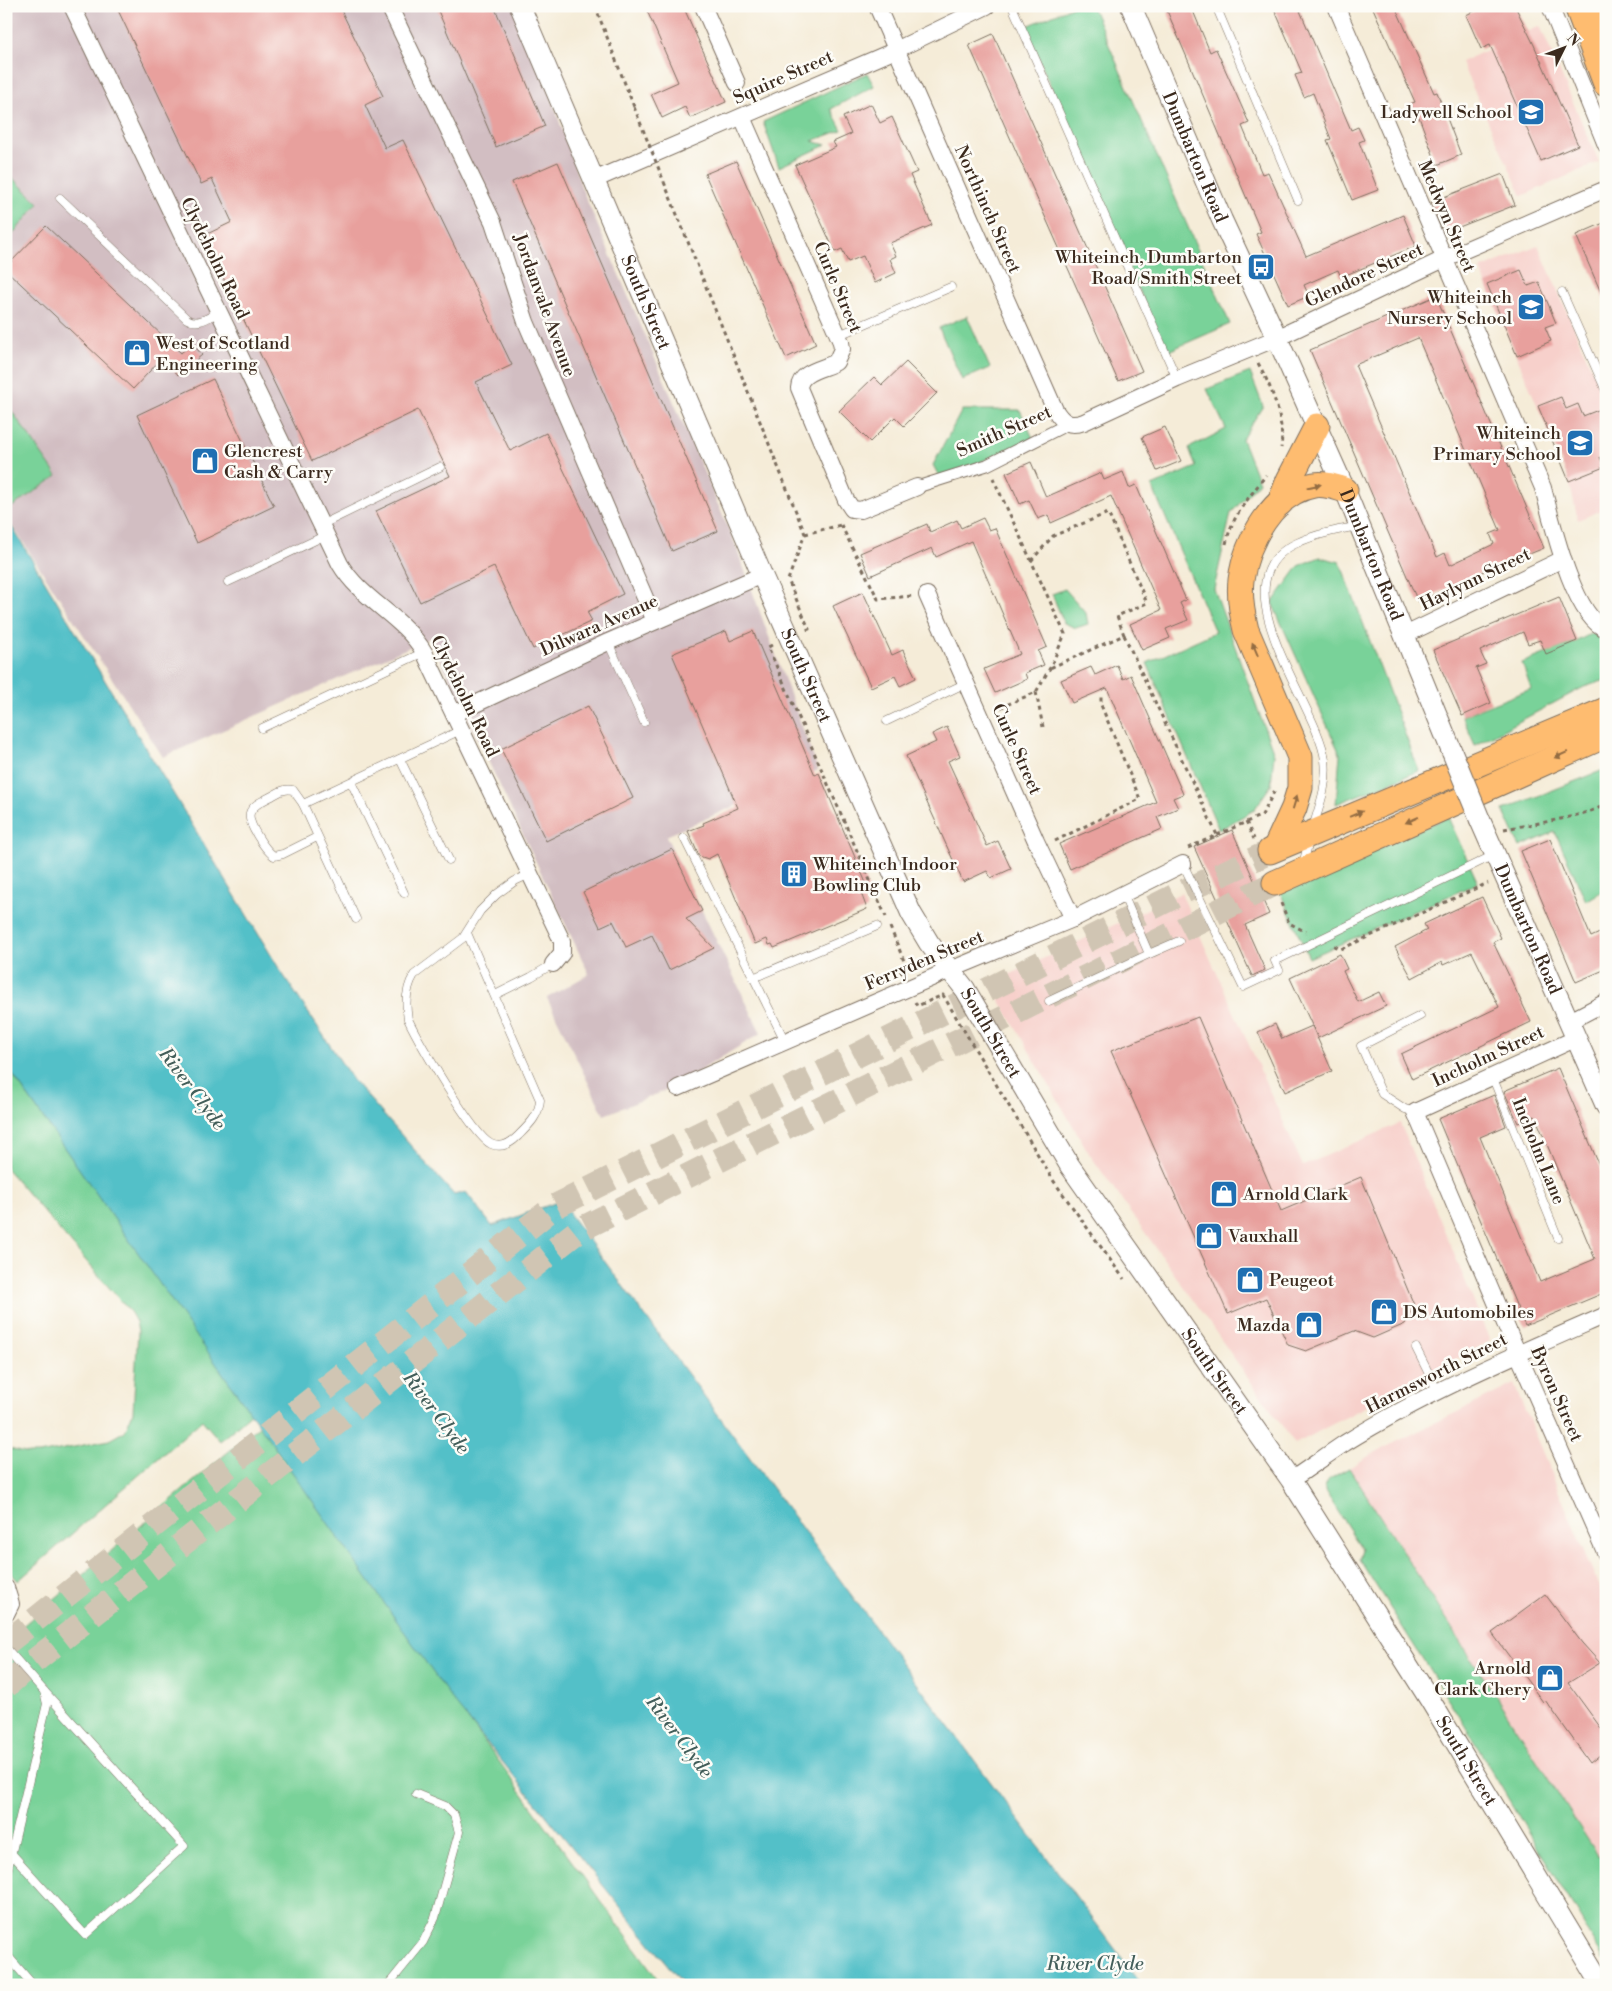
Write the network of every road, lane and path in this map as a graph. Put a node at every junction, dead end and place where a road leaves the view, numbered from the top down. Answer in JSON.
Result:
{"nodes":[{"id":1,"x":72,"y":6,"type":"edge"},
{"id":2,"x":389,"y":6,"type":"edge"},
{"id":3,"x":520,"y":6,"type":"edge"},
{"id":4,"x":595,"y":6,"type":"edge"},
{"id":5,"x":703,"y":6,"type":"edge"},
{"id":6,"x":877,"y":6,"type":"edge"},
{"id":7,"x":987,"y":6,"type":"edge"},
{"id":8,"x":1012,"y":6,"type":"edge"},
{"id":9,"x":1131,"y":6,"type":"edge"},
{"id":10,"x":1216,"y":6,"type":"edge"},
{"id":11,"x":1336,"y":6,"type":"edge"},
{"id":12,"x":1550,"y":6,"type":"edge"},
{"id":13,"x":1577,"y":6,"type":"edge"},
{"id":14,"x":1598,"y":6,"type":"edge"},
{"id":15,"x":1606,"y":25,"type":"edge"},
{"id":16,"x":896,"y":50,"type":"junction"},
{"id":17,"x":737,"y":83,"type":"dead end"},
{"id":18,"x":1606,"y":84,"type":"edge"},
{"id":19,"x":742,"y":117,"type":"junction"},
{"id":20,"x":1606,"y":145,"type":"edge"},
{"id":21,"x":594,"y":180,"type":"junction"},
{"id":22,"x":1606,"y":189,"type":"edge"},
{"id":23,"x":60,"y":198,"type":"dead end"},
{"id":24,"x":1298,"y":200,"type":"dead end"},
{"id":25,"x":1444,"y":259,"type":"junction"},
{"id":26,"x":951,"y":287,"type":"dead end"},
{"id":27,"x":1562,"y":292,"type":"dead end"},
{"id":28,"x":219,"y":312,"type":"junction"},
{"id":29,"x":839,"y":335,"type":"junction"},
{"id":30,"x":1277,"y":338,"type":"junction"},
{"id":31,"x":1251,"y":349,"type":"junction"},
{"id":32,"x":1177,"y":379,"type":"junction"},
{"id":33,"x":1606,"y":391,"type":"edge"},
{"id":34,"x":1068,"y":424,"type":"junction"},
{"id":35,"x":1316,"y":426,"type":"junction"},
{"id":36,"x":1280,"y":451,"type":"dead end"},
{"id":37,"x":987,"y":464,"type":"junction"},
{"id":38,"x":440,"y":467,"type":"dead end"},
{"id":39,"x":917,"y":487,"type":"joint"},
{"id":40,"x":1345,"y":490,"type":"junction"},
{"id":41,"x":1280,"y":503,"type":"junction"},
{"id":42,"x":852,"y":510,"type":"junction"},
{"id":43,"x":841,"y":525,"type":"junction"},
{"id":44,"x":1359,"y":526,"type":"junction"},
{"id":45,"x":323,"y":530,"type":"junction"},
{"id":46,"x":1563,"y":559,"type":"junction"},
{"id":47,"x":1031,"y":561,"type":"junction"},
{"id":48,"x":762,"y":576,"type":"junction"},
{"id":49,"x":228,"y":582,"type":"dead end"},
{"id":50,"x":927,"y":595,"type":"joint"},
{"id":51,"x":655,"y":621,"type":"junction"},
{"id":52,"x":1606,"y":629,"type":"edge"},
{"id":53,"x":1124,"y":635,"type":"junction"},
{"id":54,"x":1403,"y":636,"type":"junction"},
{"id":55,"x":608,"y":642,"type":"junction"},
{"id":56,"x":424,"y":652,"type":"junction"},
{"id":57,"x":1050,"y":668,"type":"junction"},
{"id":58,"x":966,"y":683,"type":"junction"},
{"id":59,"x":1036,"y":692,"type":"junction"},
{"id":60,"x":1101,"y":695,"type":"dead end"},
{"id":61,"x":1606,"y":698,"type":"edge"},
{"id":62,"x":1606,"y":710,"type":"edge"},
{"id":63,"x":454,"y":714,"type":"junction"},
{"id":64,"x":981,"y":717,"type":"junction"},
{"id":65,"x":1582,"y":719,"type":"junction"},
{"id":66,"x":887,"y":721,"type":"dead end"},
{"id":67,"x":644,"y":722,"type":"dead end"},
{"id":68,"x":1043,"y":726,"type":"dead end"},
{"id":69,"x":262,"y":728,"type":"dead end"},
{"id":70,"x":461,"y":730,"type":"junction"},
{"id":71,"x":1606,"y":735,"type":"edge"},
{"id":72,"x":400,"y":759,"type":"junction"},
{"id":73,"x":351,"y":782,"type":"junction"},
{"id":74,"x":303,"y":804,"type":"junction"},
{"id":75,"x":1606,"y":805,"type":"edge"},
{"id":76,"x":1246,"y":822,"type":"dead end"},
{"id":77,"x":1483,"y":826,"type":"junction"},
{"id":78,"x":1311,"y":833,"type":"junction"},
{"id":79,"x":1217,"y":836,"type":"dead end"},
{"id":80,"x":318,"y":837,"type":"junction"},
{"id":81,"x":684,"y":838,"type":"dead end"},
{"id":82,"x":1040,"y":849,"type":"junction"},
{"id":83,"x":1265,"y":849,"type":"junction"},
{"id":84,"x":1496,"y":854,"type":"junction"},
{"id":85,"x":449,"y":860,"type":"dead end"},
{"id":86,"x":1184,"y":864,"type":"joint"},
{"id":87,"x":1302,"y":869,"type":"junction"},
{"id":88,"x":530,"y":874,"type":"junction"},
{"id":89,"x":1504,"y":875,"type":"junction"},
{"id":90,"x":1277,"y":890,"type":"joint"},
{"id":91,"x":404,"y":893,"type":"dead end"},
{"id":92,"x":1123,"y":894,"type":"junction"},
{"id":93,"x":356,"y":919,"type":"dead end"},
{"id":94,"x":1073,"y":919,"type":"junction"},
{"id":95,"x":876,"y":926,"type":"dead end"},
{"id":96,"x":467,"y":933,"type":"junction"},
{"id":97,"x":1319,"y":940,"type":"junction"},
{"id":98,"x":1179,"y":941,"type":"dead end"},
{"id":99,"x":1149,"y":954,"type":"junction"},
{"id":100,"x":554,"y":964,"type":"joint"},
{"id":101,"x":950,"y":970,"type":"junction"},
{"id":102,"x":754,"y":978,"type":"junction"},
{"id":103,"x":495,"y":995,"type":"junction"},
{"id":104,"x":1049,"y":1001,"type":"dead end"},
{"id":105,"x":1606,"y":1002,"type":"edge"},
{"id":106,"x":1420,"y":1016,"type":"dead end"},
{"id":107,"x":1574,"y":1030,"type":"junction"},
{"id":108,"x":785,"y":1041,"type":"junction"},
{"id":109,"x":1492,"y":1076,"type":"junction"},
{"id":110,"x":678,"y":1088,"type":"dead end"},
{"id":111,"x":1606,"y":1106,"type":"edge"},
{"id":112,"x":1415,"y":1112,"type":"junction"},
{"id":113,"x":1558,"y":1238,"type":"dead end"},
{"id":114,"x":1606,"y":1315,"type":"edge"},
{"id":115,"x":1416,"y":1348,"type":"dead end"},
{"id":116,"x":1518,"y":1354,"type":"junction"},
{"id":117,"x":1438,"y":1392,"type":"junction"},
{"id":118,"x":1291,"y":1480,"type":"junction"},
{"id":119,"x":1606,"y":1554,"type":"edge"},
{"id":120,"x":6,"y":1588,"type":"edge"},
{"id":121,"x":6,"y":1614,"type":"edge"},
{"id":122,"x":6,"y":1648,"type":"edge"},
{"id":123,"x":44,"y":1691,"type":"junction"},
{"id":124,"x":416,"y":1794,"type":"dead end"},
{"id":125,"x":12,"y":1854,"type":"junction"},
{"id":126,"x":6,"y":1876,"type":"edge"},
{"id":127,"x":6,"y":1954,"type":"edge"},
{"id":128,"x":33,"y":1985,"type":"edge"},
{"id":129,"x":388,"y":1985,"type":"edge"},
{"id":130,"x":1602,"y":1985,"type":"edge"}],
"edges":[{"from":1,"to":28,"type":"street","name":"Clydeholm Road"},
{"from":2,"to":51,"type":"street","name":"Jordanvale Avenue"},
{"from":3,"to":21,"type":"street","name":"South Street"},
{"from":4,"to":43,"type":"path","bridge":true},
{"from":5,"to":17,"type":"street"},
{"from":6,"to":16,"type":"street","name":"Northinch Street"},
{"from":7,"to":16,"type":"street","name":"Squire Street"},
{"from":8,"to":32,"type":"lane"},
{"from":9,"to":30,"type":"street","name":"Dumbarton Road"},
{"from":10,"to":24,"type":"lane"},
{"from":11,"to":25,"type":"street","name":"Medwyn Street"},
{"from":12,"to":20,"type":"street"},
{"from":13,"to":18,"type":"main road"},
{"from":14,"to":15,"type":"main road"},
{"from":16,"to":19,"type":"street","name":"Squire Street"},
{"from":16,"to":34,"type":"street","name":"Northinch Street"},
{"from":19,"to":21,"type":"street","name":"Squire Street"},
{"from":19,"to":29,"type":"street","name":"Curle Street"},
{"from":21,"to":48,"type":"street","name":"South Street"},
{"from":22,"to":25,"type":"street","name":"Glendore Street"},
{"from":23,"to":28,"type":"lane"},
{"from":25,"to":30,"type":"street","name":"Glendore Street"},
{"from":25,"to":46,"type":"street","name":"Medwyn Street"},
{"from":26,"to":29,"type":"lane"},
{"from":27,"to":33,"type":"lane"},
{"from":28,"to":45,"type":"street","name":"Clydeholm Road"},
{"from":29,"to":42,"type":"street","name":"Curle Street"},
{"from":30,"to":31,"type":"street","name":"Smith Street"},
{"from":30,"to":35,"type":"street","name":"Dumbarton Road"},
{"from":31,"to":32,"type":"street","name":"Smith Street"},
{"from":31,"to":36,"type":"path"},
{"from":32,"to":34,"type":"street","name":"Smith Street"},
{"from":34,"to":37,"type":"street","name":"Smith Street"},
{"from":35,"to":40,"type":"street","name":"Dumbarton Road"},
{"from":35,"to":41,"type":"main road"},
{"from":37,"to":39,"type":"street","name":"Smith Street"},
{"from":37,"to":47,"type":"path"},
{"from":38,"to":45,"type":"lane"},
{"from":39,"to":42,"type":"street","name":"Smith Street"},
{"from":41,"to":40,"type":"main road","one_way":true},
{"from":40,"to":44,"type":"street","name":"Dumbarton Road"},
{"from":83,"to":41,"type":"main road","one_way":true},
{"from":42,"to":43,"type":"path"},
{"from":43,"to":50,"type":"path"},
{"from":44,"to":54,"type":"street","name":"Dumbarton Road"},
{"from":44,"to":78,"type":"lane"},
{"from":45,"to":49,"type":"lane"},
{"from":45,"to":56,"type":"street","name":"Clydeholm Road"},
{"from":46,"to":52,"type":"street","name":"Medwyn Street"},
{"from":46,"to":54,"type":"street","name":"Haylynn Street"},
{"from":47,"to":53,"type":"path"},
{"from":47,"to":57,"type":"path"},
{"from":48,"to":51,"type":"street","name":"Dilwara Avenue"},
{"from":48,"to":101,"type":"street","name":"South Street"},
{"from":50,"to":58,"type":"street","name":"Curle Street"},
{"from":51,"to":55,"type":"street","name":"Dilwara Avenue"},
{"from":53,"to":57,"type":"path"},
{"from":53,"to":79,"type":"path"},
{"from":54,"to":77,"type":"street","name":"Dumbarton Road","bridge":true},
{"from":55,"to":63,"type":"street","name":"Dilwara Avenue"},
{"from":55,"to":67,"type":"lane"},
{"from":56,"to":63,"type":"street","name":"Clydeholm Road"},
{"from":56,"to":69,"type":"lane"},
{"from":57,"to":59,"type":"path"},
{"from":58,"to":64,"type":"street","name":"Curle Street"},
{"from":58,"to":66,"type":"lane"},
{"from":59,"to":64,"type":"path"},
{"from":59,"to":68,"type":"path"},
{"from":60,"to":82,"type":"path"},
{"from":61,"to":65,"type":"main road"},
{"from":62,"to":65,"type":"main road"},
{"from":63,"to":70,"type":"street","name":"Clydeholm Road"},
{"from":64,"to":82,"type":"street","name":"Curle Street"},
{"from":78,"to":65,"type":"main road","one_way":true},
{"from":70,"to":72,"type":"lane"},
{"from":70,"to":88,"type":"street","name":"Clydeholm Road"},
{"from":71,"to":87,"type":"main road","one_way":true},
{"from":72,"to":73,"type":"lane"},
{"from":72,"to":85,"type":"lane"},
{"from":73,"to":74,"type":"lane"},
{"from":73,"to":91,"type":"lane"},
{"from":74,"to":80,"type":"lane"},
{"from":74,"to":80,"type":"lane"},
{"from":75,"to":77,"type":"path"},
{"from":76,"to":83,"type":"path"},
{"from":77,"to":84,"type":"street","name":"Dumbarton Road"},
{"from":78,"to":83,"type":"main road"},
{"from":78,"to":87,"type":"lane"},
{"from":80,"to":93,"type":"lane"},
{"from":81,"to":102,"type":"lane"},
{"from":82,"to":94,"type":"street","name":"Curle Street"},
{"from":84,"to":89,"type":"street","name":"Dumbarton Road"},
{"from":84,"to":97,"type":"lane"},
{"from":86,"to":92,"type":"street","name":"Ferryden Street"},
{"from":86,"to":97,"type":"lane"},
{"from":87,"to":90,"type":"main road"},
{"from":88,"to":96,"type":"lane"},
{"from":88,"to":100,"type":"street","name":"Clydeholm Road"},
{"from":89,"to":97,"type":"path"},
{"from":89,"to":107,"type":"street","name":"Dumbarton Road"},
{"from":90,"to":97,"type":"path"},
{"from":92,"to":94,"type":"street","name":"Ferryden Street"},
{"from":92,"to":99,"type":"lane"},
{"from":94,"to":101,"type":"street","name":"Ferryden Street"},
{"from":95,"to":102,"type":"lane"},
{"from":96,"to":103,"type":"lane"},
{"from":96,"to":103,"type":"lane"},
{"from":98,"to":99,"type":"lane"},
{"from":99,"to":104,"type":"lane"},
{"from":100,"to":103,"type":"lane"},
{"from":101,"to":108,"type":"street","name":"Ferryden Street"},
{"from":101,"to":118,"type":"street","name":"South Street"},
{"from":102,"to":108,"type":"lane"},
{"from":105,"to":107,"type":"street","name":"Incholm Street"},
{"from":106,"to":112,"type":"lane"},
{"from":107,"to":109,"type":"street","name":"Incholm Street"},
{"from":107,"to":111,"type":"street","name":"Dumbarton Road"},
{"from":108,"to":110,"type":"street","name":"Ferryden Street"},
{"from":109,"to":112,"type":"street","name":"Incholm Street"},
{"from":109,"to":113,"type":"lane","name":"Incholm Lane"},
{"from":112,"to":116,"type":"street","name":"Byron Street"},
{"from":114,"to":116,"type":"street","name":"Harmsworth Street"},
{"from":115,"to":117,"type":"lane"},
{"from":116,"to":117,"type":"street","name":"Harmsworth Street"},
{"from":116,"to":119,"type":"street","name":"Byron Street"},
{"from":117,"to":118,"type":"street","name":"Harmsworth Street"},
{"from":118,"to":130,"type":"street","name":"South Street"},
{"from":120,"to":121,"type":"street"},
{"from":122,"to":123,"type":"lane"},
{"from":123,"to":125,"type":"lane"},
{"from":123,"to":125,"type":"lane"},
{"from":124,"to":129,"type":"lane"},
{"from":125,"to":126,"type":"lane"},
{"from":127,"to":128,"type":"lane"}]}
